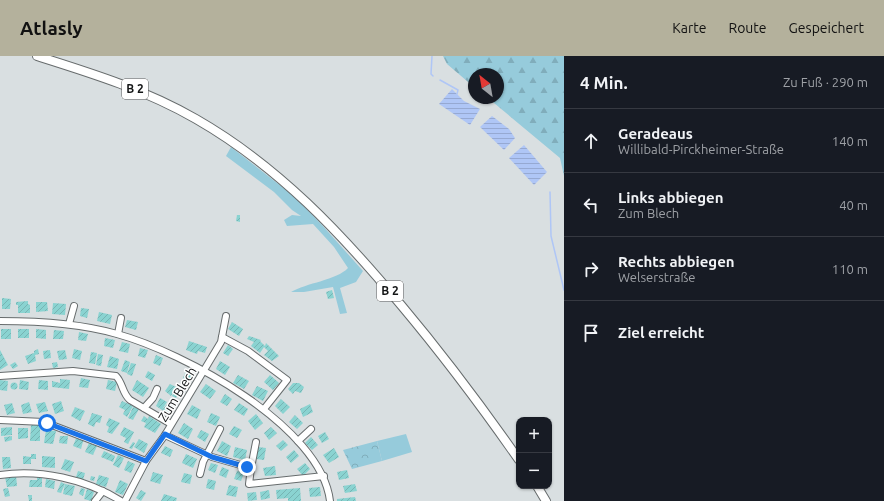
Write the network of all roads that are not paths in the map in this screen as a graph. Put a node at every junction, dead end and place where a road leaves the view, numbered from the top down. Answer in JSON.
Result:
{"nodes":[{"id":1,"x":37,"y":56,"type":"edge"},
{"id":2,"x":74,"y":306,"type":"dead end"},
{"id":3,"x":226,"y":316,"type":"dead end"},
{"id":4,"x":121,"y":318,"type":"dead end"},
{"id":5,"x":0,"y":321,"type":"edge"},
{"id":6,"x":69,"y":324,"type":"junction"},
{"id":7,"x":118,"y":334,"type":"junction"},
{"id":8,"x":222,"y":337,"type":"junction"},
{"id":9,"x":204,"y":371,"type":"junction"},
{"id":10,"x":0,"y":376,"type":"edge"},
{"id":11,"x":157,"y":389,"type":"dead end"},
{"id":12,"x":144,"y":408,"type":"junction"},
{"id":13,"x":264,"y":409,"type":"junction"},
{"id":14,"x":0,"y":420,"type":"edge"},
{"id":15,"x":171,"y":424,"type":"junction"},
{"id":16,"x":220,"y":429,"type":"dead end"},
{"id":17,"x":311,"y":429,"type":"dead end"},
{"id":18,"x":165,"y":434,"type":"junction"},
{"id":19,"x":298,"y":441,"type":"junction"},
{"id":20,"x":256,"y":442,"type":"dead end"},
{"id":21,"x":207,"y":455,"type":"junction"},
{"id":22,"x":516,"y":456,"type":"edge"},
{"id":23,"x":146,"y":461,"type":"junction"},
{"id":24,"x":251,"y":468,"type":"junction"},
{"id":25,"x":200,"y":474,"type":"dead end"},
{"id":26,"x":0,"y":475,"type":"edge"},
{"id":27,"x":324,"y":476,"type":"junction"},
{"id":28,"x":539,"y":489,"type":"edge"},
{"id":29,"x":103,"y":491,"type":"junction"},
{"id":30,"x":95,"y":501,"type":"edge"},
{"id":31,"x":121,"y":501,"type":"edge"},
{"id":32,"x":125,"y":501,"type":"edge"},
{"id":33,"x":330,"y":501,"type":"edge"},
{"id":34,"x":546,"y":501,"type":"edge"}],
"edges":[{"from":1,"to":22,"type":"main road","number":"B 2"},
{"from":2,"to":6,"type":"street"},
{"from":3,"to":8,"type":"street","name":"Zum Blech"},
{"from":4,"to":7,"type":"street"},
{"from":5,"to":6,"type":"street"},
{"from":6,"to":7,"type":"street"},
{"from":7,"to":9,"type":"street"},
{"from":8,"to":9,"type":"street","name":"Zum Blech"},
{"from":8,"to":13,"type":"street"},
{"from":9,"to":13,"type":"street"},
{"from":9,"to":15,"type":"street","name":"Zum Blech"},
{"from":10,"to":12,"type":"street"},
{"from":11,"to":12,"type":"street"},
{"from":12,"to":15,"type":"street"},
{"from":13,"to":19,"type":"street"},
{"from":14,"to":23,"type":"street"},
{"from":15,"to":18,"type":"street","name":"Zum Blech"},
{"from":16,"to":21,"type":"street"},
{"from":17,"to":19,"type":"street"},
{"from":18,"to":21,"type":"street"},
{"from":18,"to":23,"type":"street","name":"Zum Blech"},
{"from":19,"to":27,"type":"street"},
{"from":20,"to":24,"type":"street"},
{"from":21,"to":24,"type":"street"},
{"from":21,"to":25,"type":"street"},
{"from":23,"to":32,"type":"street","name":"Zum Blech"},
{"from":24,"to":27,"type":"street"},
{"from":26,"to":29,"type":"street"},
{"from":27,"to":33,"type":"street"},
{"from":28,"to":34,"type":"main road"},
{"from":29,"to":30,"type":"street"},
{"from":29,"to":31,"type":"street"}]}
